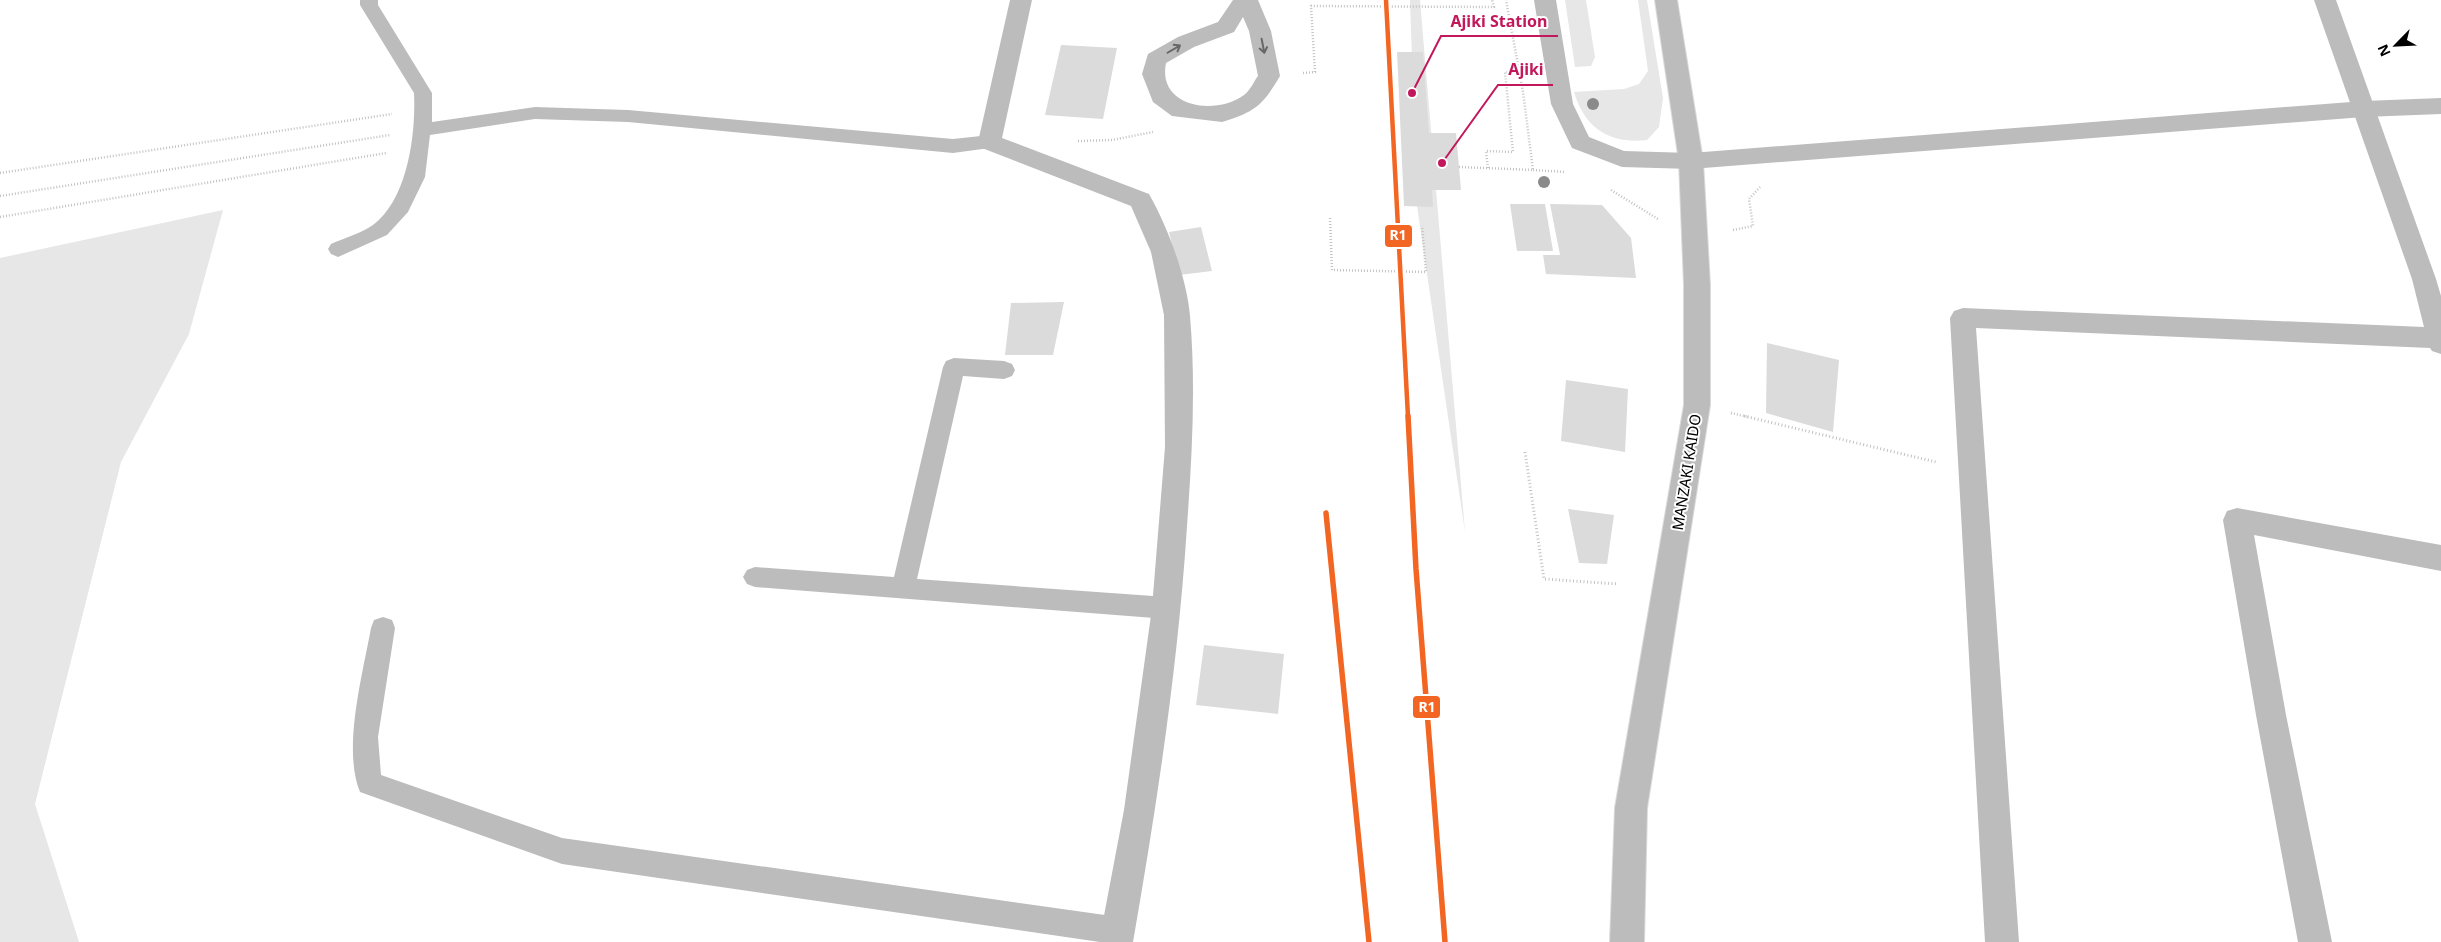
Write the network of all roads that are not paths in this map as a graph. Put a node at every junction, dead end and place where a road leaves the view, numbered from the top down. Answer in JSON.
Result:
{"nodes":[{"id":1,"x":369,"y":0,"type":"edge"},
{"id":2,"x":1021,"y":0,"type":"edge"},
{"id":3,"x":1246,"y":0,"type":"edge"},
{"id":4,"x":1546,"y":0,"type":"edge"},
{"id":5,"x":1666,"y":0,"type":"edge"},
{"id":6,"x":2325,"y":0,"type":"edge"},
{"id":7,"x":2441,"y":106,"type":"edge"},
{"id":8,"x":2364,"y":109,"type":"junction"},
{"id":9,"x":419,"y":139,"type":"junction"},
{"id":10,"x":990,"y":142,"type":"junction"},
{"id":11,"x":1691,"y":161,"type":"junction"},
{"id":12,"x":338,"y":250,"type":"dead end"},
{"id":13,"x":2440,"y":341,"type":"edge"},
{"id":14,"x":1004,"y":370,"type":"dead end"},
{"id":15,"x":2441,"y":558,"type":"edge"},
{"id":16,"x":755,"y":577,"type":"dead end"},
{"id":17,"x":903,"y":588,"type":"junction"},
{"id":18,"x":1167,"y":608,"type":"junction"},
{"id":19,"x":382,"y":628,"type":"dead end"},
{"id":20,"x":1118,"y":937,"type":"edge"},
{"id":21,"x":1627,"y":942,"type":"edge"},
{"id":22,"x":2002,"y":942,"type":"edge"},
{"id":23,"x":2315,"y":942,"type":"edge"}],
"edges":[{"from":1,"to":9,"type":"lane"},
{"from":2,"to":10,"type":"street"},
{"from":3,"to":3,"type":"street","one_way":true},
{"from":4,"to":11,"type":"street"},
{"from":5,"to":11,"type":"street","name":"MANZAKI KAIDO"},
{"from":6,"to":8,"type":"street"},
{"from":7,"to":8,"type":"street"},
{"from":8,"to":11,"type":"street"},
{"from":8,"to":13,"type":"street"},
{"from":9,"to":10,"type":"lane"},
{"from":9,"to":12,"type":"lane"},
{"from":10,"to":18,"type":"street"},
{"from":11,"to":21,"type":"street","name":"MANZAKI KAIDO"},
{"from":13,"to":22,"type":"street"},
{"from":14,"to":17,"type":"lane"},
{"from":15,"to":23,"type":"street"},
{"from":16,"to":17,"type":"lane"},
{"from":17,"to":18,"type":"lane"},
{"from":18,"to":20,"type":"street"},
{"from":19,"to":20,"type":"lane"}]}
